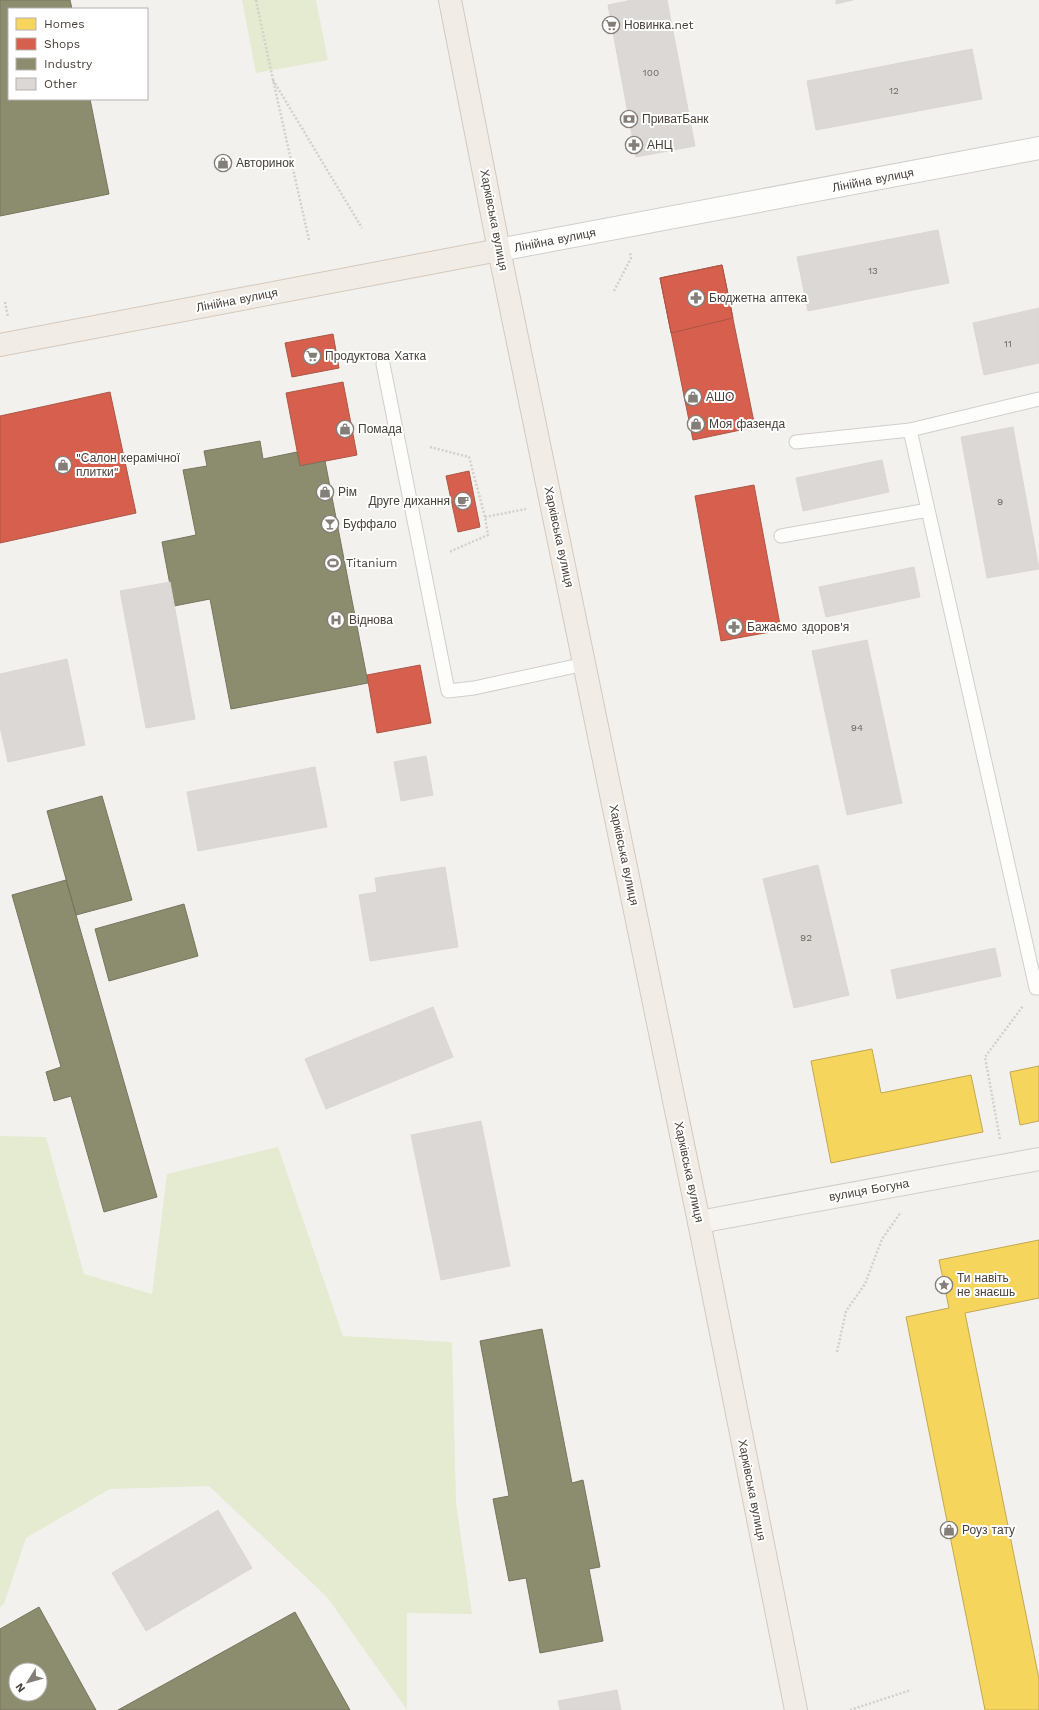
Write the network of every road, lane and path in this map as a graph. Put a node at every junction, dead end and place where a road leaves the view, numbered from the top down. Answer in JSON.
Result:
{"nodes":[{"id":1,"x":256,"y":0,"type":"edge"},
{"id":2,"x":450,"y":0,"type":"edge"},
{"id":3,"x":273,"y":80,"type":"junction"},
{"id":4,"x":1039,"y":148,"type":"edge"},
{"id":5,"x":622,"y":227,"type":"junction"},
{"id":6,"x":362,"y":228,"type":"dead end"},
{"id":7,"x":309,"y":240,"type":"dead end"},
{"id":8,"x":499,"y":250,"type":"junction"},
{"id":9,"x":614,"y":291,"type":"dead end"},
{"id":10,"x":0,"y":345,"type":"edge"},
{"id":11,"x":383,"y":364,"type":"dead end"},
{"id":12,"x":1039,"y":399,"type":"edge"},
{"id":13,"x":910,"y":430,"type":"junction"},
{"id":14,"x":796,"y":442,"type":"dead end"},
{"id":15,"x":430,"y":447,"type":"dead end"},
{"id":16,"x":552,"y":504,"type":"junction"},
{"id":17,"x":928,"y":510,"type":"junction"},
{"id":18,"x":485,"y":517,"type":"junction"},
{"id":19,"x":781,"y":536,"type":"dead end"},
{"id":20,"x":449,"y":552,"type":"dead end"},
{"id":21,"x":585,"y":664,"type":"junction"},
{"id":22,"x":1038,"y":988,"type":"edge"},
{"id":23,"x":1000,"y":1143,"type":"dead end"},
{"id":24,"x":1039,"y":1159,"type":"edge"},
{"id":25,"x":905,"y":1209,"type":"dead end"},
{"id":26,"x":699,"y":1222,"type":"junction"},
{"id":27,"x":838,"y":1352,"type":"dead end"},
{"id":28,"x":911,"y":1690,"type":"dead end"},
{"id":29,"x":796,"y":1710,"type":"edge"},
{"id":30,"x":850,"y":1710,"type":"edge"}],
"edges":[{"from":1,"to":3,"type":"path"},
{"from":2,"to":8,"type":"main road","name":"Харківська вулиця"},
{"from":3,"to":6,"type":"path"},
{"from":3,"to":7,"type":"path"},
{"from":4,"to":5,"type":"street","name":"Лінійна вулиця"},
{"from":5,"to":8,"type":"street","name":"Лінійна вулиця"},
{"from":5,"to":9,"type":"path"},
{"from":8,"to":10,"type":"main road","name":"Лінійна вулиця"},
{"from":8,"to":16,"type":"main road","name":"Харківська вулиця"},
{"from":11,"to":21,"type":"lane"},
{"from":12,"to":13,"type":"lane"},
{"from":13,"to":14,"type":"lane"},
{"from":13,"to":17,"type":"lane"},
{"from":15,"to":18,"type":"path"},
{"from":16,"to":18,"type":"path"},
{"from":16,"to":21,"type":"main road","name":"Харківська вулиця"},
{"from":17,"to":19,"type":"lane"},
{"from":17,"to":22,"type":"lane"},
{"from":18,"to":20,"type":"path"},
{"from":21,"to":26,"type":"main road","name":"Харківська вулиця"},
{"from":22,"to":23,"type":"path"},
{"from":24,"to":26,"type":"main road","name":"вулиця Богуна"},
{"from":25,"to":27,"type":"path"},
{"from":26,"to":29,"type":"main road","name":"Харківська вулиця"},
{"from":28,"to":30,"type":"path"}]}
